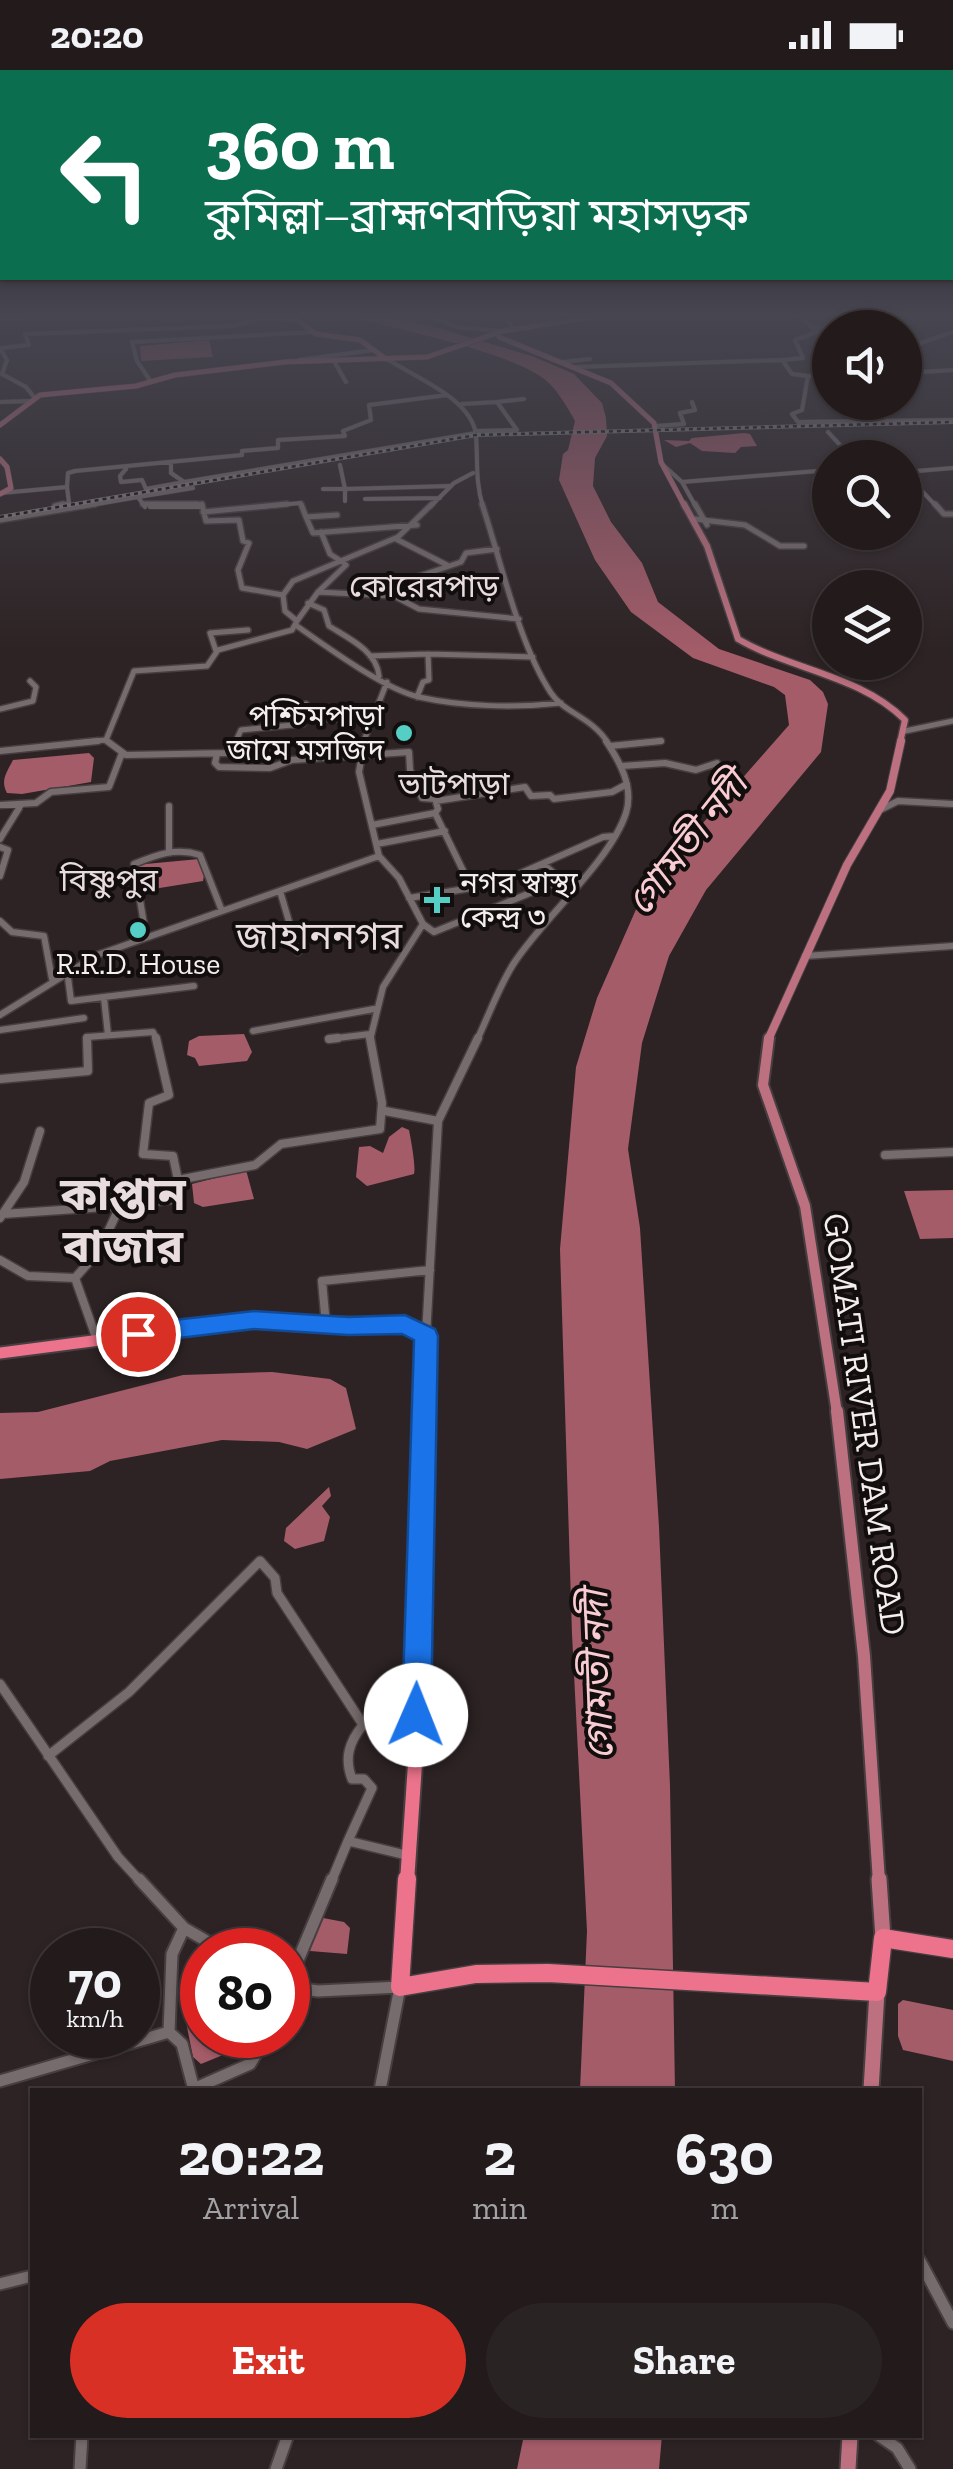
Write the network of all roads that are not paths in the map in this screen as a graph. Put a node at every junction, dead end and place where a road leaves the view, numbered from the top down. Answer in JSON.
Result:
{"nodes":[{"id":1,"x":348,"y":429,"type":"edge"},
{"id":2,"x":474,"y":429,"type":"edge"},
{"id":3,"x":516,"y":429,"type":"edge"},
{"id":4,"x":656,"y":429,"type":"edge"},
{"id":5,"x":476,"y":432,"type":"junction"},
{"id":6,"x":828,"y":432,"type":"dead end"},
{"id":7,"x":835,"y":440,"type":"edge"},
{"id":8,"x":0,"y":458,"type":"edge"},
{"id":9,"x":171,"y":462,"type":"junction"},
{"id":10,"x":661,"y":462,"type":"junction"},
{"id":11,"x":340,"y":466,"type":"dead end"},
{"id":12,"x":126,"y":468,"type":"junction"},
{"id":13,"x":953,"y":468,"type":"edge"},
{"id":14,"x":812,"y":471,"type":"edge"},
{"id":15,"x":922,"y":471,"type":"edge"},
{"id":16,"x":473,"y":473,"type":"junction"},
{"id":17,"x":184,"y":482,"type":"junction"},
{"id":18,"x":682,"y":482,"type":"junction"},
{"id":19,"x":450,"y":486,"type":"junction"},
{"id":20,"x":67,"y":487,"type":"junction"},
{"id":21,"x":193,"y":488,"type":"dead end"},
{"id":22,"x":322,"y":489,"type":"dead end"},
{"id":23,"x":345,"y":489,"type":"junction"},
{"id":24,"x":922,"y":490,"type":"edge"},
{"id":25,"x":1,"y":494,"type":"edge"},
{"id":26,"x":138,"y":497,"type":"junction"},
{"id":27,"x":440,"y":498,"type":"junction"},
{"id":28,"x":365,"y":499,"type":"dead end"},
{"id":29,"x":346,"y":502,"type":"dead end"},
{"id":30,"x":203,"y":512,"type":"junction"},
{"id":31,"x":953,"y":514,"type":"edge"},
{"id":32,"x":337,"y":516,"type":"dead end"},
{"id":33,"x":306,"y":517,"type":"junction"},
{"id":34,"x":0,"y":518,"type":"edge"},
{"id":35,"x":694,"y":519,"type":"junction"},
{"id":36,"x":417,"y":525,"type":"junction"},
{"id":37,"x":708,"y":525,"type":"junction"},
{"id":38,"x":320,"y":532,"type":"junction"},
{"id":39,"x":396,"y":539,"type":"junction"},
{"id":40,"x":804,"y":546,"type":"dead end"},
{"id":41,"x":497,"y":550,"type":"junction"},
{"id":42,"x":347,"y":562,"type":"junction"},
{"id":43,"x":447,"y":566,"type":"junction"},
{"id":44,"x":318,"y":592,"type":"junction"},
{"id":45,"x":283,"y":594,"type":"junction"},
{"id":46,"x":394,"y":596,"type":"junction"},
{"id":47,"x":308,"y":603,"type":"junction"},
{"id":48,"x":519,"y":619,"type":"junction"},
{"id":49,"x":297,"y":623,"type":"junction"},
{"id":50,"x":248,"y":630,"type":"dead end"},
{"id":51,"x":216,"y":652,"type":"junction"},
{"id":52,"x":428,"y":654,"type":"junction"},
{"id":53,"x":370,"y":656,"type":"junction"},
{"id":54,"x":533,"y":657,"type":"junction"},
{"id":55,"x":378,"y":676,"type":"junction"},
{"id":56,"x":30,"y":681,"type":"dead end"},
{"id":57,"x":387,"y":682,"type":"junction"},
{"id":58,"x":417,"y":697,"type":"junction"},
{"id":59,"x":563,"y":703,"type":"junction"},
{"id":60,"x":306,"y":704,"type":"dead end"},
{"id":61,"x":0,"y":710,"type":"edge"},
{"id":62,"x":370,"y":719,"type":"junction"},
{"id":63,"x":305,"y":720,"type":"junction"},
{"id":64,"x":953,"y":721,"type":"edge"},
{"id":65,"x":905,"y":731,"type":"junction"},
{"id":66,"x":106,"y":740,"type":"junction"},
{"id":67,"x":661,"y":741,"type":"dead end"},
{"id":68,"x":610,"y":746,"type":"junction"},
{"id":69,"x":0,"y":751,"type":"edge"},
{"id":70,"x":122,"y":753,"type":"junction"},
{"id":71,"x":217,"y":754,"type":"junction"},
{"id":72,"x":359,"y":754,"type":"junction"},
{"id":73,"x":717,"y":764,"type":"dead end"},
{"id":74,"x":622,"y":766,"type":"junction"},
{"id":75,"x":627,"y":784,"type":"junction"},
{"id":76,"x":436,"y":801,"type":"junction"},
{"id":77,"x":953,"y":804,"type":"edge"},
{"id":78,"x":20,"y":805,"type":"junction"},
{"id":79,"x":0,"y":806,"type":"edge"},
{"id":80,"x":169,"y":806,"type":"dead end"},
{"id":81,"x":882,"y":808,"type":"junction"},
{"id":82,"x":436,"y":813,"type":"junction"},
{"id":83,"x":372,"y":824,"type":"junction"},
{"id":84,"x":446,"y":831,"type":"junction"},
{"id":85,"x":615,"y":836,"type":"junction"},
{"id":86,"x":0,"y":843,"type":"edge"},
{"id":87,"x":377,"y":844,"type":"junction"},
{"id":88,"x":169,"y":850,"type":"junction"},
{"id":89,"x":379,"y":856,"type":"junction"},
{"id":90,"x":543,"y":864,"type":"junction"},
{"id":91,"x":0,"y":876,"type":"edge"},
{"id":92,"x":472,"y":889,"type":"junction"},
{"id":93,"x":280,"y":891,"type":"junction"},
{"id":94,"x":410,"y":898,"type":"junction"},
{"id":95,"x":222,"y":911,"type":"junction"},
{"id":96,"x":0,"y":921,"type":"edge"},
{"id":97,"x":423,"y":924,"type":"junction"},
{"id":98,"x":4,"y":928,"type":"edge"},
{"id":99,"x":146,"y":936,"type":"junction"},
{"id":100,"x":953,"y":946,"type":"edge"},
{"id":101,"x":298,"y":952,"type":"dead end"},
{"id":102,"x":805,"y":956,"type":"junction"},
{"id":103,"x":67,"y":970,"type":"junction"},
{"id":104,"x":52,"y":979,"type":"junction"},
{"id":105,"x":194,"y":986,"type":"dead end"},
{"id":106,"x":104,"y":998,"type":"junction"},
{"id":107,"x":374,"y":1009,"type":"junction"},
{"id":108,"x":0,"y":1015,"type":"edge"},
{"id":109,"x":84,"y":1018,"type":"dead end"},
{"id":110,"x":0,"y":1030,"type":"edge"},
{"id":111,"x":253,"y":1031,"type":"dead end"},
{"id":112,"x":108,"y":1034,"type":"junction"},
{"id":113,"x":370,"y":1034,"type":"junction"},
{"id":114,"x":330,"y":1039,"type":"dead end"},
{"id":115,"x":0,"y":1079,"type":"edge"},
{"id":116,"x":384,"y":1111,"type":"junction"},
{"id":117,"x":438,"y":1121,"type":"junction"},
{"id":118,"x":40,"y":1132,"type":"dead end"},
{"id":119,"x":953,"y":1152,"type":"edge"},
{"id":120,"x":886,"y":1155,"type":"dead end"},
{"id":121,"x":178,"y":1180,"type":"junction"},
{"id":122,"x":120,"y":1206,"type":"junction"},
{"id":123,"x":1,"y":1216,"type":"edge"},
{"id":124,"x":0,"y":1260,"type":"edge"},
{"id":125,"x":430,"y":1270,"type":"junction"},
{"id":126,"x":75,"y":1278,"type":"junction"},
{"id":127,"x":326,"y":1325,"type":"junction"},
{"id":128,"x":426,"y":1336,"type":"junction"},
{"id":129,"x":97,"y":1340,"type":"junction"},
{"id":130,"x":0,"y":1353,"type":"edge"},
{"id":131,"x":0,"y":1684,"type":"edge"},
{"id":132,"x":416,"y":1715,"type":"junction"},
{"id":133,"x":363,"y":1724,"type":"junction"},
{"id":134,"x":48,"y":1756,"type":"junction"},
{"id":135,"x":348,"y":1842,"type":"junction"},
{"id":136,"x":410,"y":1856,"type":"junction"},
{"id":137,"x":184,"y":1928,"type":"edge"},
{"id":138,"x":310,"y":1933,"type":"edge"},
{"id":139,"x":180,"y":1935,"type":"edge"},
{"id":140,"x":883,"y":1938,"type":"junction"},
{"id":141,"x":953,"y":1950,"type":"edge"},
{"id":142,"x":400,"y":1987,"type":"junction"},
{"id":143,"x":310,"y":1989,"type":"edge"},
{"id":144,"x":878,"y":1992,"type":"junction"},
{"id":145,"x":169,"y":2032,"type":"junction"},
{"id":146,"x":254,"y":2058,"type":"edge"},
{"id":147,"x":0,"y":2080,"type":"edge"},
{"id":148,"x":192,"y":2088,"type":"edge"},
{"id":149,"x":380,"y":2088,"type":"edge"},
{"id":150,"x":871,"y":2088,"type":"edge"},
{"id":151,"x":922,"y":2265,"type":"edge"},
{"id":152,"x":30,"y":2276,"type":"edge"},
{"id":153,"x":0,"y":2284,"type":"edge"},
{"id":154,"x":953,"y":2324,"type":"edge"},
{"id":155,"x":82,"y":2438,"type":"edge"},
{"id":156,"x":287,"y":2438,"type":"edge"},
{"id":157,"x":850,"y":2438,"type":"edge"},
{"id":158,"x":882,"y":2438,"type":"edge"},
{"id":159,"x":80,"y":2469,"type":"edge"},
{"id":160,"x":276,"y":2469,"type":"edge"},
{"id":161,"x":848,"y":2469,"type":"edge"},
{"id":162,"x":910,"y":2469,"type":"edge"}],
"edges":[{"from":1,"to":9,"type":"street"},
{"from":2,"to":5,"type":"street"},
{"from":3,"to":5,"type":"street"},
{"from":4,"to":10,"type":"main road"},
{"from":5,"to":16,"type":"street"},
{"from":5,"to":17,"type":"street"},
{"from":6,"to":7,"type":"street"},
{"from":8,"to":25,"type":"main road"},
{"from":9,"to":12,"type":"street"},
{"from":9,"to":17,"type":"street"},
{"from":10,"to":18,"type":"street"},
{"from":10,"to":35,"type":"main road"},
{"from":11,"to":23,"type":"street"},
{"from":12,"to":17,"type":"street"},
{"from":12,"to":20,"type":"street"},
{"from":13,"to":15,"type":"street"},
{"from":14,"to":18,"type":"street"},
{"from":16,"to":19,"type":"street"},
{"from":16,"to":41,"type":"street"},
{"from":18,"to":37,"type":"street"},
{"from":19,"to":23,"type":"street"},
{"from":19,"to":27,"type":"street"},
{"from":20,"to":25,"type":"street"},
{"from":20,"to":34,"type":"street"},
{"from":21,"to":26,"type":"street"},
{"from":22,"to":23,"type":"street"},
{"from":23,"to":29,"type":"street"},
{"from":24,"to":31,"type":"street"},
{"from":26,"to":30,"type":"street"},
{"from":26,"to":34,"type":"street"},
{"from":27,"to":28,"type":"street"},
{"from":27,"to":36,"type":"street"},
{"from":30,"to":33,"type":"street"},
{"from":30,"to":45,"type":"street"},
{"from":32,"to":33,"type":"street"},
{"from":33,"to":38,"type":"street"},
{"from":35,"to":37,"type":"street"},
{"from":35,"to":65,"type":"main road"},
{"from":36,"to":38,"type":"street"},
{"from":36,"to":39,"type":"street"},
{"from":37,"to":40,"type":"street"},
{"from":38,"to":42,"type":"street"},
{"from":39,"to":42,"type":"street"},
{"from":39,"to":43,"type":"street"},
{"from":41,"to":43,"type":"street"},
{"from":41,"to":48,"type":"street"},
{"from":42,"to":44,"type":"street"},
{"from":42,"to":45,"type":"street"},
{"from":43,"to":46,"type":"street"},
{"from":44,"to":46,"type":"street"},
{"from":44,"to":47,"type":"street"},
{"from":45,"to":49,"type":"street"},
{"from":46,"to":48,"type":"street"},
{"from":47,"to":49,"type":"street"},
{"from":47,"to":53,"type":"street"},
{"from":48,"to":54,"type":"street"},
{"from":49,"to":51,"type":"street"},
{"from":49,"to":55,"type":"street"},
{"from":50,"to":51,"type":"street"},
{"from":51,"to":66,"type":"street"},
{"from":52,"to":53,"type":"street"},
{"from":52,"to":54,"type":"street"},
{"from":52,"to":58,"type":"street"},
{"from":53,"to":55,"type":"street"},
{"from":54,"to":59,"type":"street"},
{"from":55,"to":57,"type":"street"},
{"from":56,"to":61,"type":"street"},
{"from":57,"to":58,"type":"street"},
{"from":57,"to":62,"type":"street"},
{"from":58,"to":59,"type":"street"},
{"from":59,"to":68,"type":"street"},
{"from":60,"to":63,"type":"street"},
{"from":62,"to":63,"type":"street"},
{"from":62,"to":72,"type":"street"},
{"from":63,"to":71,"type":"street"},
{"from":64,"to":65,"type":"street"},
{"from":65,"to":81,"type":"main road","name":"GOMATI RIVER DAM ROAD"},
{"from":66,"to":69,"type":"street"},
{"from":66,"to":70,"type":"street"},
{"from":67,"to":68,"type":"street"},
{"from":68,"to":74,"type":"street"},
{"from":70,"to":71,"type":"street"},
{"from":70,"to":78,"type":"street"},
{"from":71,"to":72,"type":"street"},
{"from":72,"to":76,"type":"street"},
{"from":72,"to":83,"type":"street"},
{"from":73,"to":74,"type":"street"},
{"from":74,"to":75,"type":"street"},
{"from":75,"to":76,"type":"street"},
{"from":75,"to":85,"type":"street"},
{"from":76,"to":82,"type":"street"},
{"from":77,"to":81,"type":"street"},
{"from":78,"to":79,"type":"street"},
{"from":78,"to":86,"type":"street"},
{"from":80,"to":88,"type":"street"},
{"from":81,"to":102,"type":"main road","name":"GOMATI RIVER DAM ROAD"},
{"from":82,"to":83,"type":"street"},
{"from":82,"to":84,"type":"street"},
{"from":83,"to":87,"type":"street"},
{"from":84,"to":87,"type":"street"},
{"from":84,"to":92,"type":"street"},
{"from":85,"to":90,"type":"street"},
{"from":85,"to":117,"type":"street"},
{"from":86,"to":91,"type":"street"},
{"from":87,"to":89,"type":"street"},
{"from":88,"to":95,"type":"street"},
{"from":88,"to":99,"type":"street"},
{"from":89,"to":93,"type":"street"},
{"from":89,"to":94,"type":"street"},
{"from":90,"to":92,"type":"street"},
{"from":90,"to":97,"type":"street"},
{"from":92,"to":94,"type":"street"},
{"from":93,"to":95,"type":"street"},
{"from":93,"to":101,"type":"street"},
{"from":94,"to":97,"type":"street"},
{"from":95,"to":99,"type":"street"},
{"from":96,"to":98,"type":"street"},
{"from":97,"to":107,"type":"street"},
{"from":98,"to":104,"type":"street"},
{"from":99,"to":103,"type":"street"},
{"from":100,"to":102,"type":"street"},
{"from":102,"to":140,"type":"main road","name":"GOMATI RIVER DAM ROAD"},
{"from":103,"to":104,"type":"street"},
{"from":103,"to":106,"type":"street"},
{"from":104,"to":108,"type":"street"},
{"from":105,"to":106,"type":"street"},
{"from":106,"to":112,"type":"street"},
{"from":107,"to":111,"type":"street"},
{"from":107,"to":113,"type":"street"},
{"from":109,"to":110,"type":"street"},
{"from":112,"to":115,"type":"street"},
{"from":112,"to":121,"type":"street"},
{"from":113,"to":114,"type":"street"},
{"from":113,"to":116,"type":"street"},
{"from":116,"to":117,"type":"street"},
{"from":116,"to":121,"type":"street"},
{"from":117,"to":125,"type":"street"},
{"from":118,"to":123,"type":"street"},
{"from":119,"to":120,"type":"street"},
{"from":121,"to":122,"type":"street"},
{"from":122,"to":123,"type":"street"},
{"from":122,"to":126,"type":"street"},
{"from":124,"to":126,"type":"street"},
{"from":125,"to":127,"type":"street"},
{"from":125,"to":128,"type":"street"},
{"from":126,"to":129,"type":"street"},
{"from":127,"to":128,"type":"highway"},
{"from":127,"to":129,"type":"highway"},
{"from":128,"to":132,"type":"highway"},
{"from":129,"to":130,"type":"highway"},
{"from":131,"to":134,"type":"street"},
{"from":132,"to":133,"type":"street"},
{"from":132,"to":136,"type":"highway"},
{"from":133,"to":134,"type":"street"},
{"from":133,"to":135,"type":"street"},
{"from":134,"to":137,"type":"street"},
{"from":135,"to":136,"type":"street"},
{"from":135,"to":138,"type":"street"},
{"from":136,"to":142,"type":"highway"},
{"from":139,"to":145,"type":"street"},
{"from":140,"to":141,"type":"highway"},
{"from":140,"to":144,"type":"highway"},
{"from":142,"to":143,"type":"street"},
{"from":142,"to":144,"type":"highway"},
{"from":142,"to":149,"type":"street"},
{"from":144,"to":150,"type":"main road"},
{"from":145,"to":147,"type":"street"},
{"from":145,"to":148,"type":"street"},
{"from":146,"to":148,"type":"street"},
{"from":151,"to":154,"type":"street"},
{"from":152,"to":153,"type":"street"},
{"from":155,"to":159,"type":"street"},
{"from":156,"to":160,"type":"street"},
{"from":157,"to":161,"type":"main road"},
{"from":158,"to":162,"type":"street"}]}
